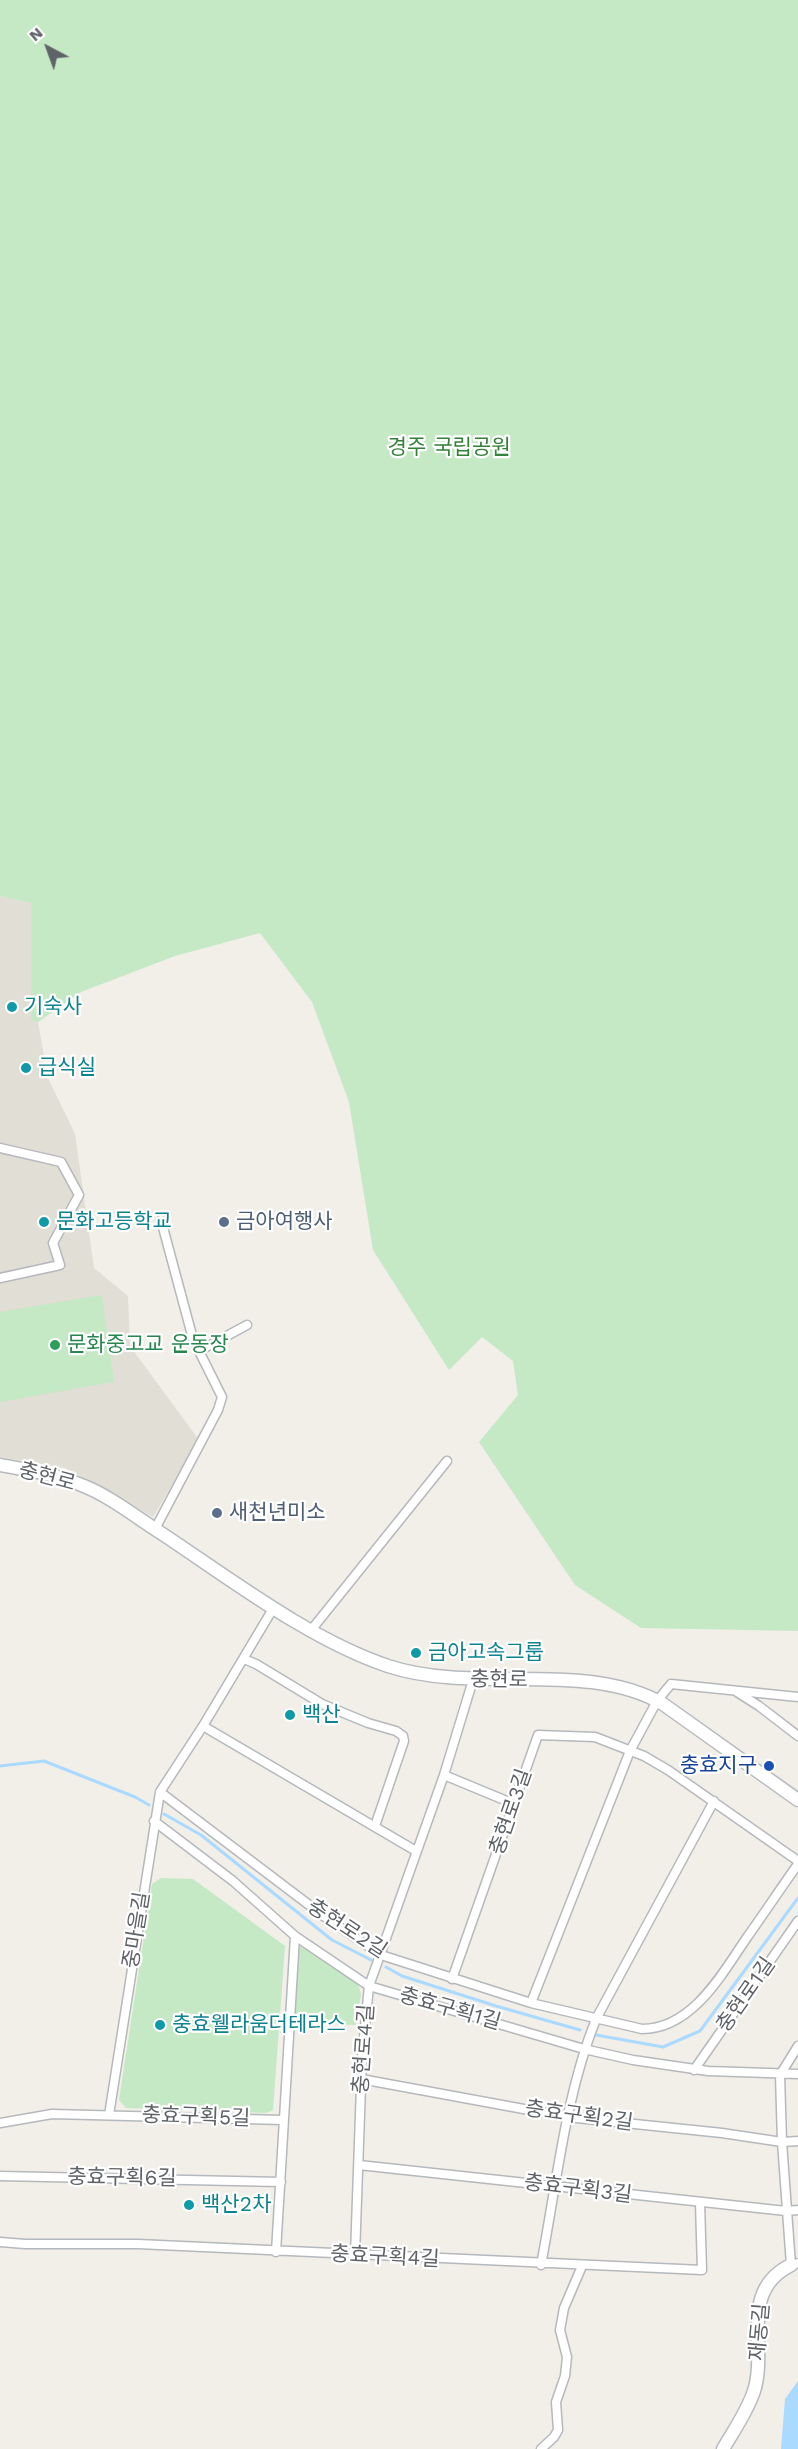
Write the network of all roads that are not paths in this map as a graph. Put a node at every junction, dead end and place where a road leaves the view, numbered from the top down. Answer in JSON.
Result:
{"nodes":[{"id":1,"x":0,"y":1148,"type":"edge"},
{"id":2,"x":161,"y":1220,"type":"dead end"},
{"id":3,"x":0,"y":1278,"type":"edge"},
{"id":4,"x":247,"y":1325,"type":"dead end"},
{"id":5,"x":199,"y":1352,"type":"junction"},
{"id":6,"x":447,"y":1461,"type":"dead end"},
{"id":7,"x":0,"y":1465,"type":"edge"},
{"id":8,"x":155,"y":1529,"type":"junction"},
{"id":9,"x":274,"y":1607,"type":"junction"},
{"id":10,"x":312,"y":1629,"type":"junction"},
{"id":11,"x":243,"y":1659,"type":"junction"},
{"id":12,"x":473,"y":1680,"type":"junction"},
{"id":13,"x":731,"y":1690,"type":"junction"},
{"id":14,"x":798,"y":1697,"type":"edge"},
{"id":15,"x":657,"y":1701,"type":"junction"},
{"id":16,"x":203,"y":1726,"type":"junction"},
{"id":17,"x":798,"y":1736,"type":"edge"},
{"id":18,"x":630,"y":1751,"type":"junction"},
{"id":19,"x":444,"y":1775,"type":"junction"},
{"id":20,"x":160,"y":1792,"type":"junction"},
{"id":21,"x":798,"y":1800,"type":"edge"},
{"id":22,"x":714,"y":1801,"type":"junction"},
{"id":23,"x":514,"y":1804,"type":"junction"},
{"id":24,"x":154,"y":1821,"type":"junction"},
{"id":25,"x":375,"y":1826,"type":"junction"},
{"id":26,"x":416,"y":1851,"type":"junction"},
{"id":27,"x":798,"y":1862,"type":"edge"},
{"id":28,"x":798,"y":1921,"type":"edge"},
{"id":29,"x":295,"y":1936,"type":"junction"},
{"id":30,"x":381,"y":1955,"type":"junction"},
{"id":31,"x":452,"y":1979,"type":"junction"},
{"id":32,"x":369,"y":1986,"type":"junction"},
{"id":33,"x":531,"y":2002,"type":"junction"},
{"id":34,"x":596,"y":2019,"type":"junction"},
{"id":35,"x":798,"y":2046,"type":"edge"},
{"id":36,"x":584,"y":2049,"type":"junction"},
{"id":37,"x":694,"y":2070,"type":"junction"},
{"id":38,"x":798,"y":2074,"type":"edge"},
{"id":39,"x":780,"y":2075,"type":"junction"},
{"id":40,"x":361,"y":2079,"type":"junction"},
{"id":41,"x":109,"y":2115,"type":"junction"},
{"id":42,"x":567,"y":2117,"type":"junction"},
{"id":43,"x":283,"y":2120,"type":"junction"},
{"id":44,"x":0,"y":2123,"type":"edge"},
{"id":45,"x":798,"y":2141,"type":"edge"},
{"id":46,"x":782,"y":2142,"type":"junction"},
{"id":47,"x":359,"y":2165,"type":"junction"},
{"id":48,"x":0,"y":2175,"type":"edge"},
{"id":49,"x":281,"y":2182,"type":"junction"},
{"id":50,"x":556,"y":2186,"type":"junction"},
{"id":51,"x":700,"y":2203,"type":"junction"},
{"id":52,"x":798,"y":2210,"type":"edge"},
{"id":53,"x":786,"y":2211,"type":"junction"},
{"id":54,"x":0,"y":2242,"type":"edge"},
{"id":55,"x":276,"y":2252,"type":"junction"},
{"id":56,"x":355,"y":2255,"type":"junction"},
{"id":57,"x":795,"y":2264,"type":"edge"},
{"id":58,"x":541,"y":2265,"type":"junction"},
{"id":59,"x":582,"y":2266,"type":"junction"},
{"id":60,"x":541,"y":2449,"type":"edge"},
{"id":61,"x":723,"y":2449,"type":"edge"}],
"edges":[{"from":1,"to":3,"type":"street"},
{"from":2,"to":5,"type":"street"},
{"from":4,"to":5,"type":"street"},
{"from":5,"to":8,"type":"street"},
{"from":6,"to":10,"type":"street"},
{"from":7,"to":8,"type":"street","name":"충현로"},
{"from":8,"to":9,"type":"street","name":"충현로"},
{"from":9,"to":10,"type":"street","name":"충현로"},
{"from":9,"to":11,"type":"street","name":"중마을길"},
{"from":10,"to":12,"type":"street","name":"충현로"},
{"from":11,"to":16,"type":"street","name":"중마을길"},
{"from":11,"to":25,"type":"street"},
{"from":12,"to":15,"type":"street","name":"충현로"},
{"from":12,"to":19,"type":"street","name":"충현로4길"},
{"from":13,"to":14,"type":"street"},
{"from":13,"to":15,"type":"street"},
{"from":13,"to":17,"type":"street"},
{"from":15,"to":18,"type":"street"},
{"from":15,"to":21,"type":"street","name":"충현로"},
{"from":16,"to":20,"type":"street","name":"중마을길"},
{"from":16,"to":25,"type":"street"},
{"from":18,"to":22,"type":"street","name":"충현로3길"},
{"from":18,"to":23,"type":"street","name":"충현로3길"},
{"from":18,"to":33,"type":"street"},
{"from":19,"to":23,"type":"street"},
{"from":19,"to":26,"type":"street","name":"충현로4길"},
{"from":20,"to":24,"type":"street","name":"중마을길"},
{"from":20,"to":30,"type":"street","name":"충현로2길"},
{"from":22,"to":27,"type":"street","name":"충현로3길"},
{"from":22,"to":34,"type":"street"},
{"from":23,"to":31,"type":"street","name":"충현로3길"},
{"from":24,"to":29,"type":"street","name":"충효구획1길"},
{"from":24,"to":41,"type":"street","name":"중마을길"},
{"from":25,"to":26,"type":"street"},
{"from":26,"to":30,"type":"street","name":"충현로4길"},
{"from":27,"to":34,"type":"street","name":"충현로2길"},
{"from":28,"to":37,"type":"street","name":"충현로1길"},
{"from":29,"to":32,"type":"street","name":"충효구획1길"},
{"from":29,"to":43,"type":"street"},
{"from":30,"to":31,"type":"street","name":"충현로2길"},
{"from":30,"to":32,"type":"street","name":"충현로4길"},
{"from":31,"to":33,"type":"street","name":"충현로2길"},
{"from":32,"to":36,"type":"street","name":"충효구획1길"},
{"from":32,"to":40,"type":"street","name":"충현로4길"},
{"from":33,"to":34,"type":"street","name":"충현로2길"},
{"from":34,"to":36,"type":"street"},
{"from":35,"to":39,"type":"street"},
{"from":36,"to":37,"type":"street","name":"충효구획1길"},
{"from":36,"to":42,"type":"street"},
{"from":37,"to":39,"type":"street","name":"충효구획1길"},
{"from":38,"to":39,"type":"street","name":"충효구획1길"},
{"from":39,"to":46,"type":"street","name":"재동길"},
{"from":40,"to":42,"type":"street","name":"충효구획2길"},
{"from":40,"to":47,"type":"street","name":"충현로4길"},
{"from":41,"to":43,"type":"street","name":"충효구획5길"},
{"from":41,"to":44,"type":"street"},
{"from":42,"to":46,"type":"street","name":"충효구획2길"},
{"from":42,"to":50,"type":"street"},
{"from":43,"to":49,"type":"street"},
{"from":45,"to":46,"type":"street","name":"충효구획2길"},
{"from":46,"to":53,"type":"street","name":"재동길"},
{"from":47,"to":50,"type":"street","name":"충효구획3길"},
{"from":47,"to":56,"type":"street","name":"충현로4길"},
{"from":48,"to":49,"type":"street","name":"충효구획6길"},
{"from":49,"to":55,"type":"street"},
{"from":50,"to":51,"type":"street","name":"충효구획3길"},
{"from":50,"to":58,"type":"street"},
{"from":51,"to":53,"type":"street","name":"충효구획3길"},
{"from":51,"to":59,"type":"street","name":"충효구획4길"},
{"from":52,"to":53,"type":"street","name":"충효구획3길"},
{"from":53,"to":57,"type":"street","name":"재동길"},
{"from":54,"to":55,"type":"street","name":"충효구획4길"},
{"from":55,"to":56,"type":"street","name":"충효구획4길"},
{"from":56,"to":58,"type":"street","name":"충효구획4길"},
{"from":57,"to":61,"type":"street","name":"재동길"},
{"from":58,"to":59,"type":"street","name":"충효구획4길"},
{"from":59,"to":60,"type":"street"}]}
